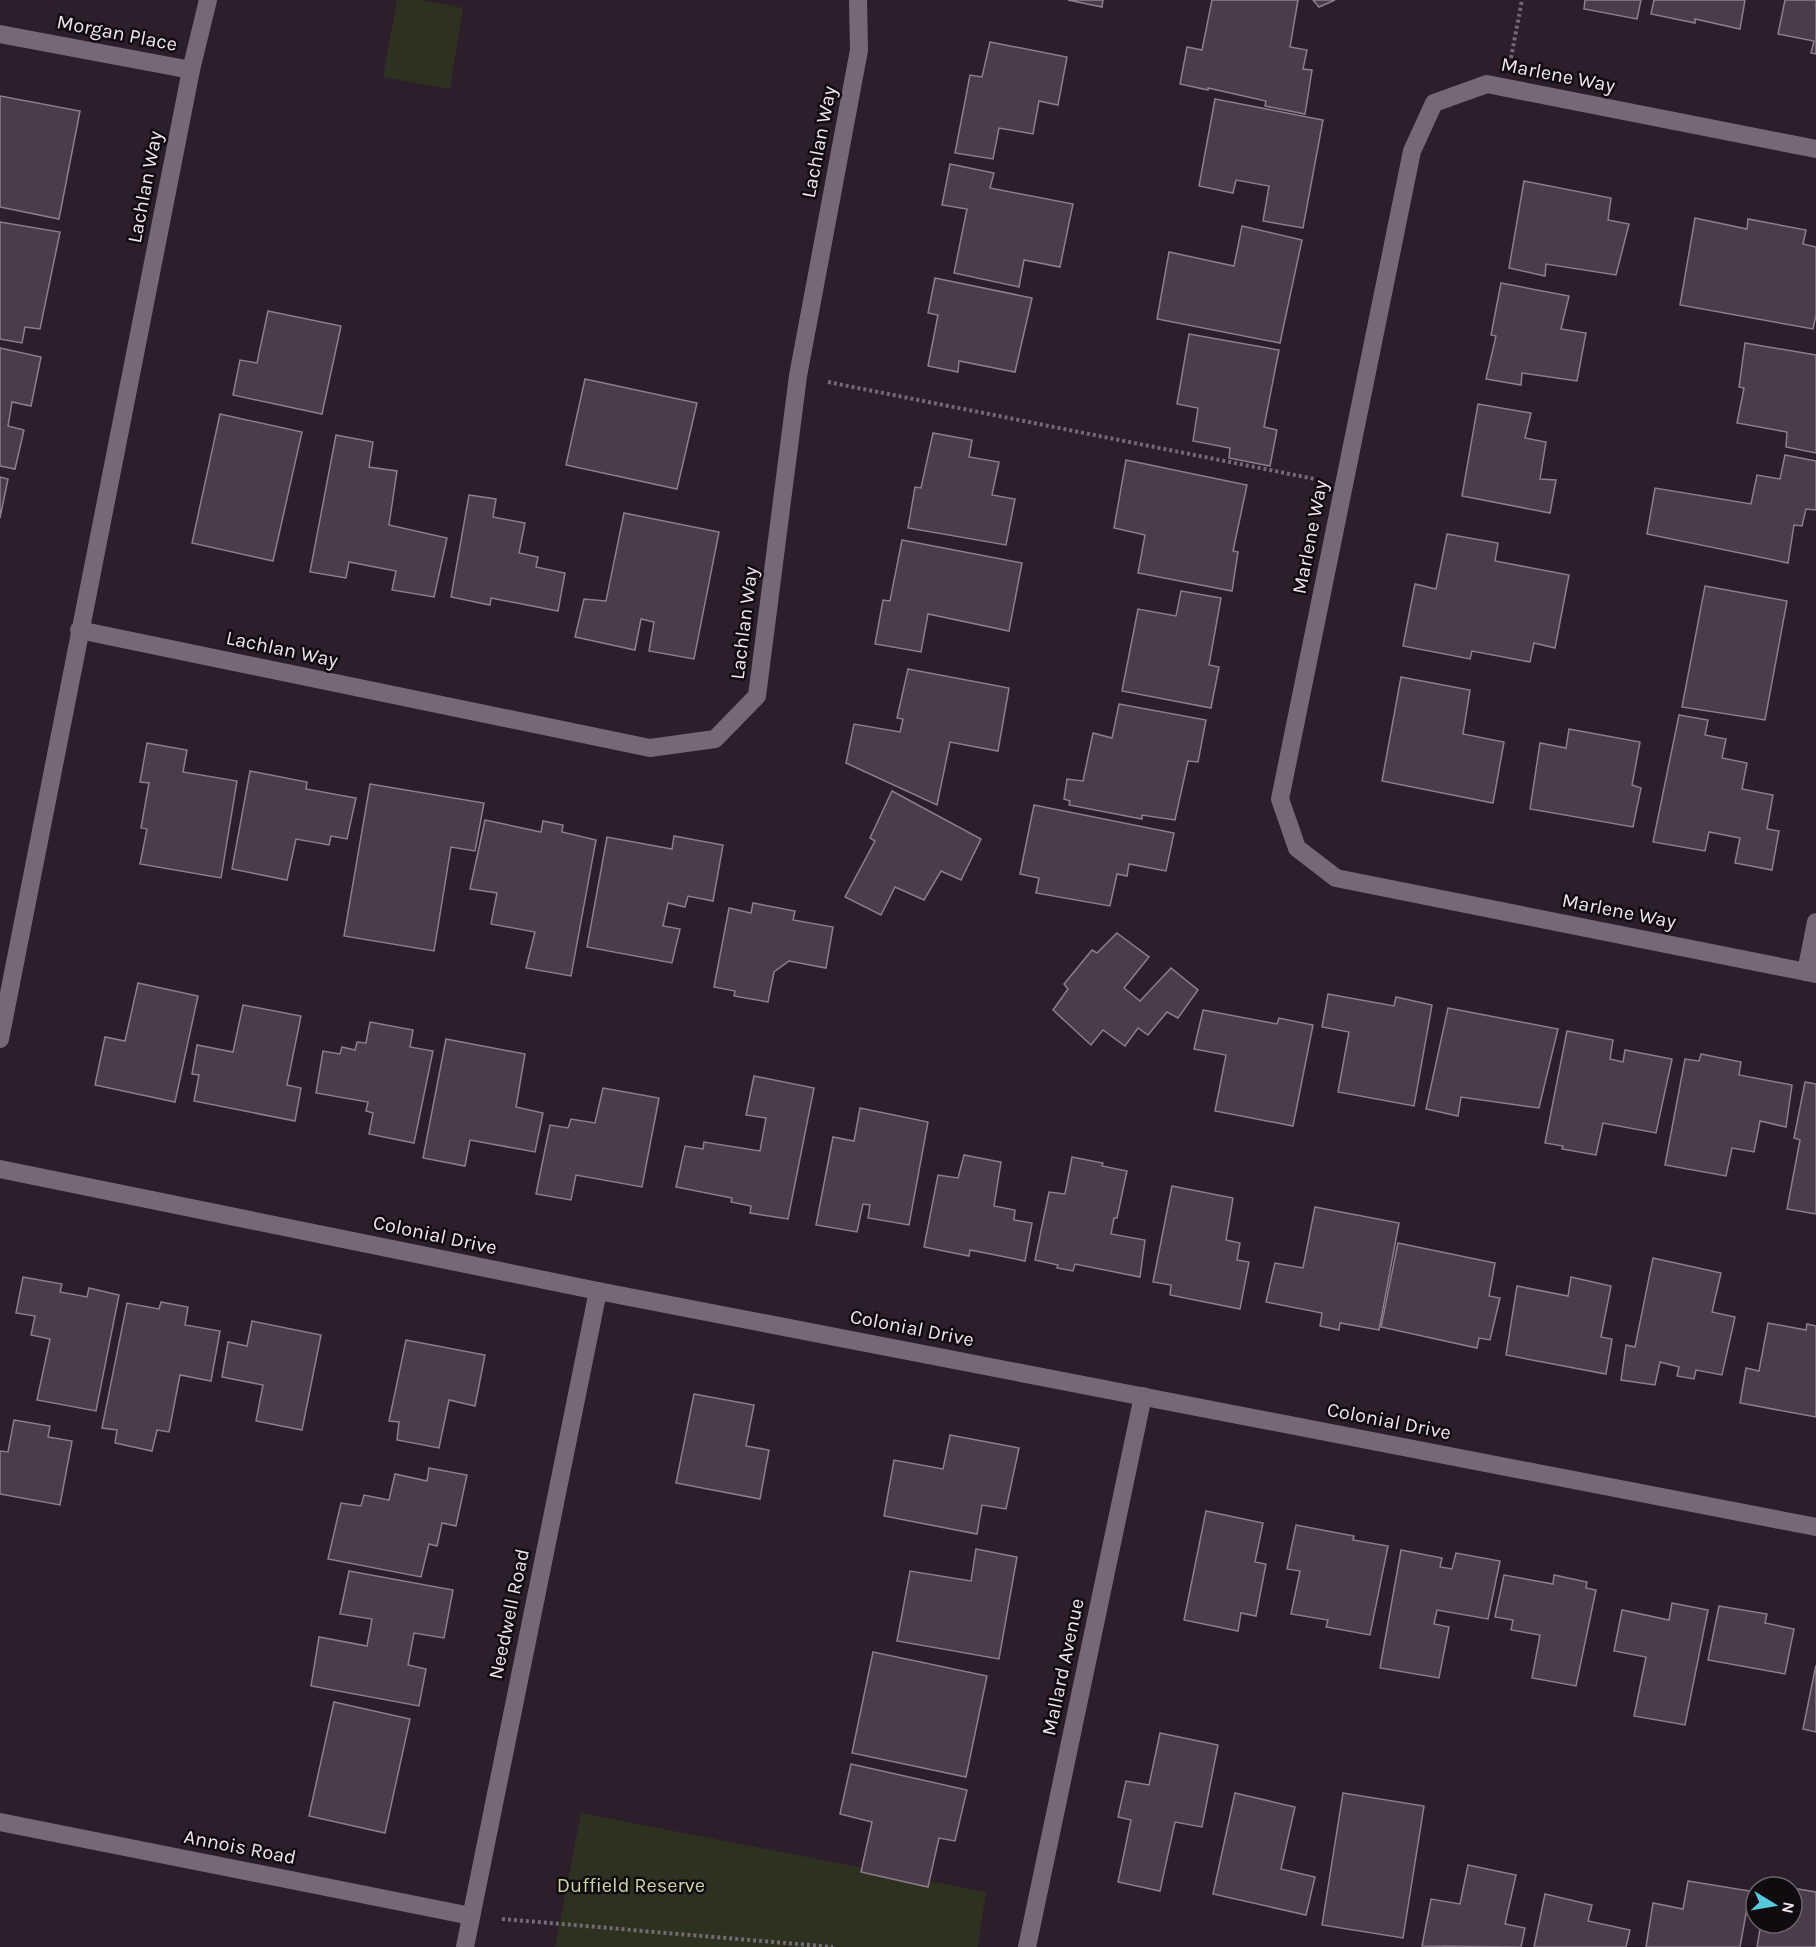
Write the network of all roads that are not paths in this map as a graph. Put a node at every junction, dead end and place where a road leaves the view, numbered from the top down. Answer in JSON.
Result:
{"nodes":[{"id":1,"x":208,"y":0,"type":"edge"},
{"id":2,"x":858,"y":0,"type":"edge"},
{"id":3,"x":0,"y":34,"type":"edge"},
{"id":4,"x":191,"y":69,"type":"junction"},
{"id":5,"x":1816,"y":149,"type":"edge"},
{"id":6,"x":80,"y":630,"type":"junction"},
{"id":7,"x":1816,"y":922,"type":"edge"},
{"id":8,"x":1811,"y":973,"type":"edge"},
{"id":9,"x":0,"y":1039,"type":"edge"},
{"id":10,"x":0,"y":1169,"type":"edge"},
{"id":11,"x":598,"y":1291,"type":"junction"},
{"id":12,"x":1143,"y":1396,"type":"junction"},
{"id":13,"x":1816,"y":1527,"type":"edge"},
{"id":14,"x":0,"y":1822,"type":"edge"},
{"id":15,"x":471,"y":1917,"type":"junction"},
{"id":16,"x":465,"y":1947,"type":"edge"},
{"id":17,"x":1027,"y":1947,"type":"edge"}],
"edges":[{"from":1,"to":4,"type":"street","name":"Lachlan Way"},
{"from":2,"to":6,"type":"street","name":"Lachlan Way"},
{"from":3,"to":4,"type":"street","name":"Morgan Place"},
{"from":4,"to":6,"type":"street","name":"Lachlan Way"},
{"from":5,"to":8,"type":"street","name":"Marlene Way"},
{"from":6,"to":9,"type":"street","name":"Lachlan Way"},
{"from":7,"to":8,"type":"street","name":"Marlene Way"},
{"from":10,"to":11,"type":"street","name":"Colonial Drive"},
{"from":11,"to":12,"type":"street","name":"Colonial Drive"},
{"from":11,"to":15,"type":"street","name":"Needwell Road"},
{"from":12,"to":13,"type":"street","name":"Colonial Drive"},
{"from":12,"to":17,"type":"street","name":"Mallard Avenue"},
{"from":14,"to":15,"type":"street","name":"Annois Road"},
{"from":15,"to":16,"type":"street","name":"Needwell Road"}]}
